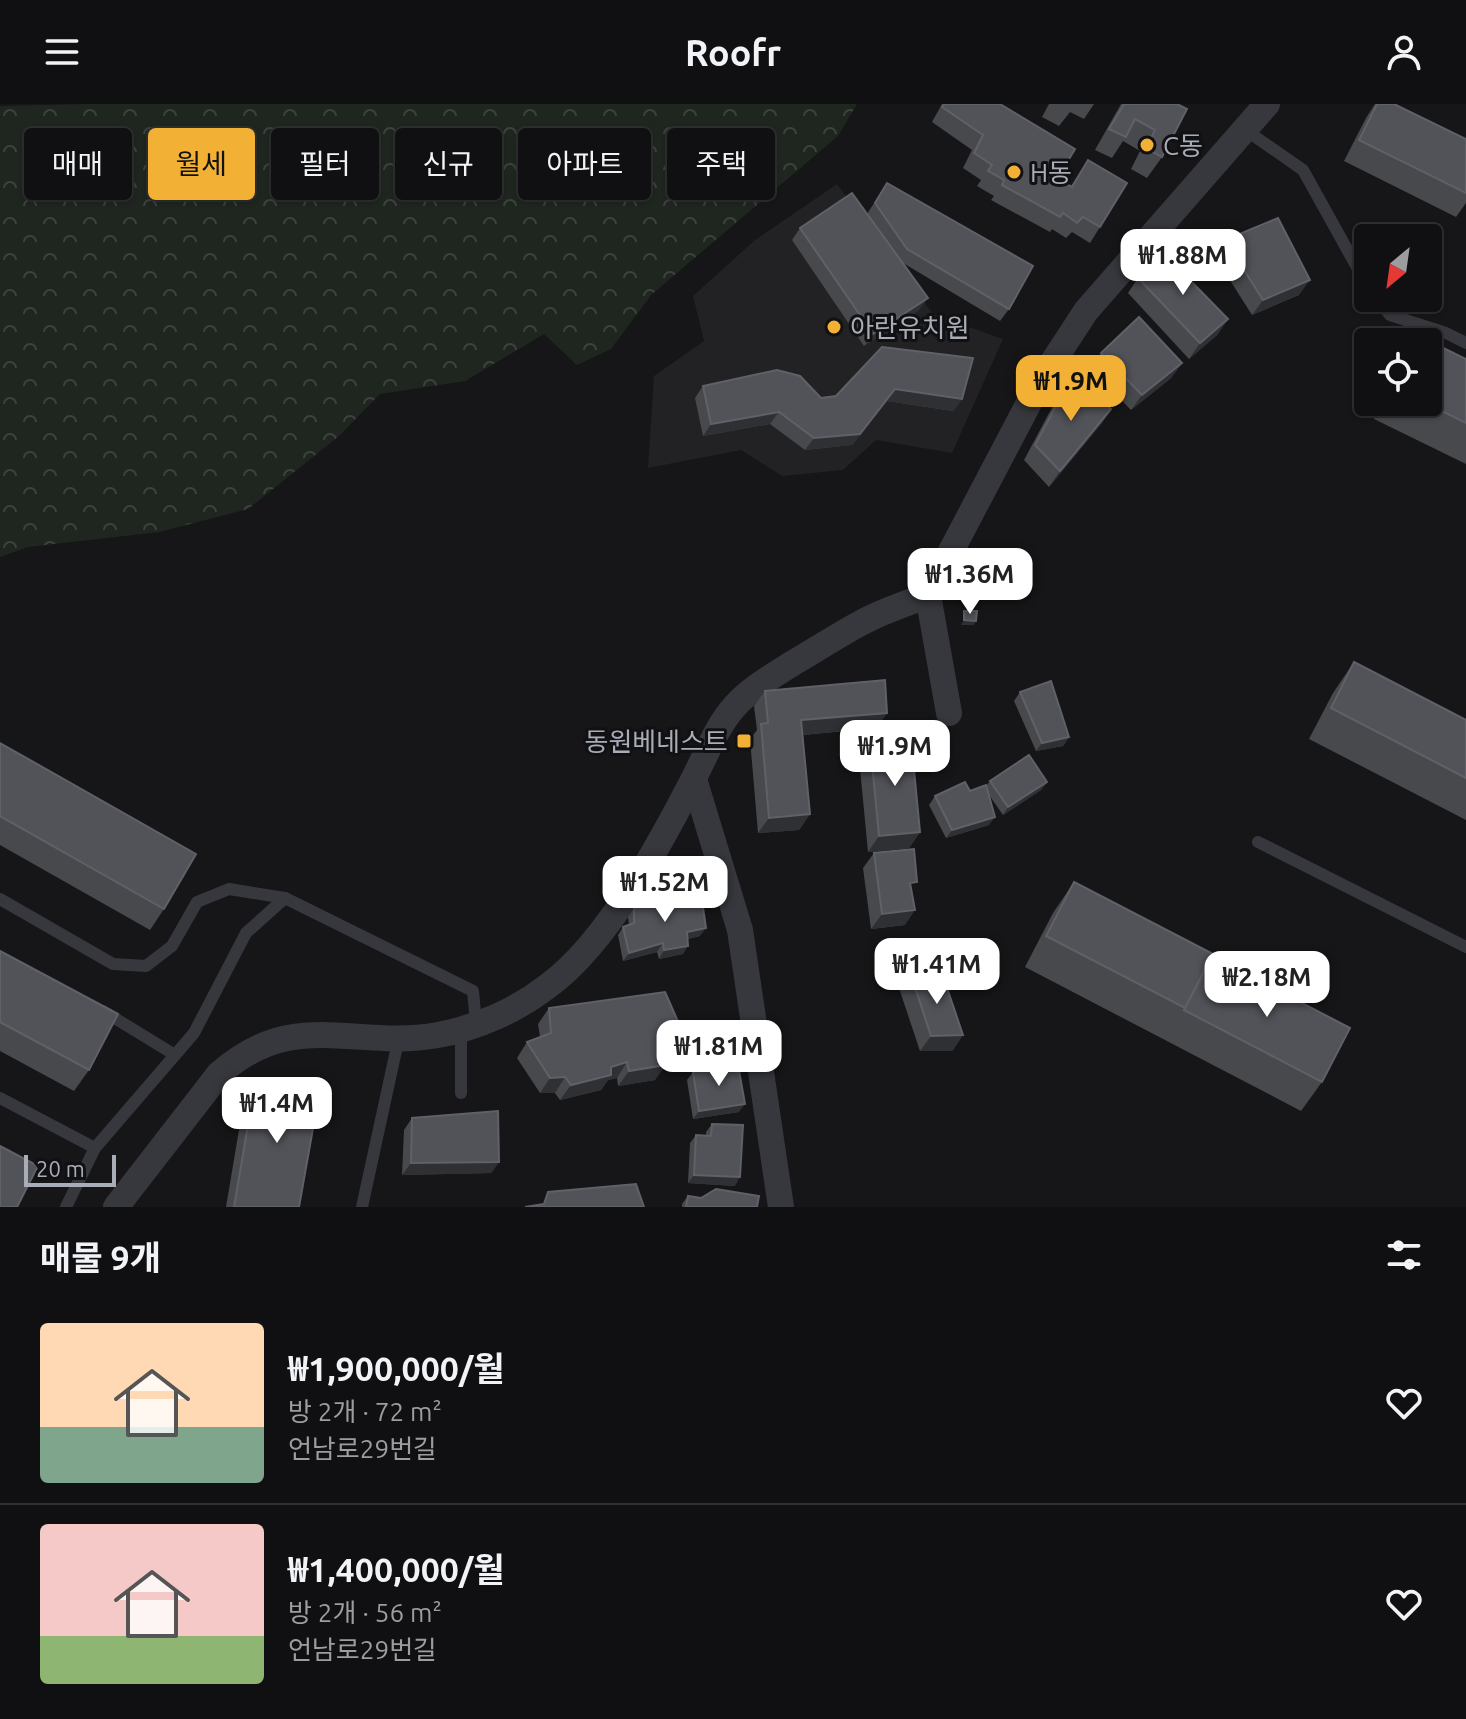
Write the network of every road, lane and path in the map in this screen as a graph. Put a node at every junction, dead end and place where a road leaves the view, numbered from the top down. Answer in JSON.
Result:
{"nodes":[{"id":1,"x":1267,"y":104,"type":"edge"},
{"id":2,"x":1244,"y":129,"type":"junction"},
{"id":3,"x":1354,"y":262,"type":"edge"},
{"id":4,"x":1388,"y":312,"type":"edge"},
{"id":5,"x":1466,"y":343,"type":"edge"},
{"id":6,"x":928,"y":595,"type":"junction"},
{"id":7,"x":949,"y":713,"type":"dead end"},
{"id":8,"x":694,"y":779,"type":"junction"},
{"id":9,"x":1258,"y":842,"type":"dead end"},
{"id":10,"x":285,"y":898,"type":"junction"},
{"id":11,"x":0,"y":899,"type":"edge"},
{"id":12,"x":1466,"y":947,"type":"edge"},
{"id":13,"x":94,"y":1005,"type":"edge"},
{"id":14,"x":469,"y":1026,"type":"junction"},
{"id":15,"x":399,"y":1037,"type":"junction"},
{"id":16,"x":175,"y":1055,"type":"junction"},
{"id":17,"x":461,"y":1093,"type":"dead end"},
{"id":18,"x":0,"y":1098,"type":"edge"},
{"id":19,"x":95,"y":1148,"type":"junction"},
{"id":20,"x":66,"y":1207,"type":"edge"},
{"id":21,"x":116,"y":1207,"type":"edge"},
{"id":22,"x":362,"y":1207,"type":"edge"},
{"id":23,"x":781,"y":1207,"type":"edge"}],
"edges":[{"from":1,"to":2,"type":"street"},
{"from":2,"to":3,"type":"lane"},
{"from":2,"to":6,"type":"street"},
{"from":4,"to":5,"type":"lane"},
{"from":6,"to":7,"type":"street"},
{"from":6,"to":8,"type":"street"},
{"from":8,"to":14,"type":"street"},
{"from":8,"to":23,"type":"street"},
{"from":9,"to":12,"type":"lane"},
{"from":10,"to":11,"type":"lane"},
{"from":10,"to":14,"type":"lane"},
{"from":10,"to":16,"type":"lane"},
{"from":13,"to":16,"type":"lane"},
{"from":14,"to":15,"type":"street"},
{"from":14,"to":17,"type":"lane"},
{"from":15,"to":21,"type":"street"},
{"from":15,"to":22,"type":"lane"},
{"from":16,"to":19,"type":"lane"},
{"from":18,"to":19,"type":"lane"},
{"from":19,"to":20,"type":"lane"}]}
